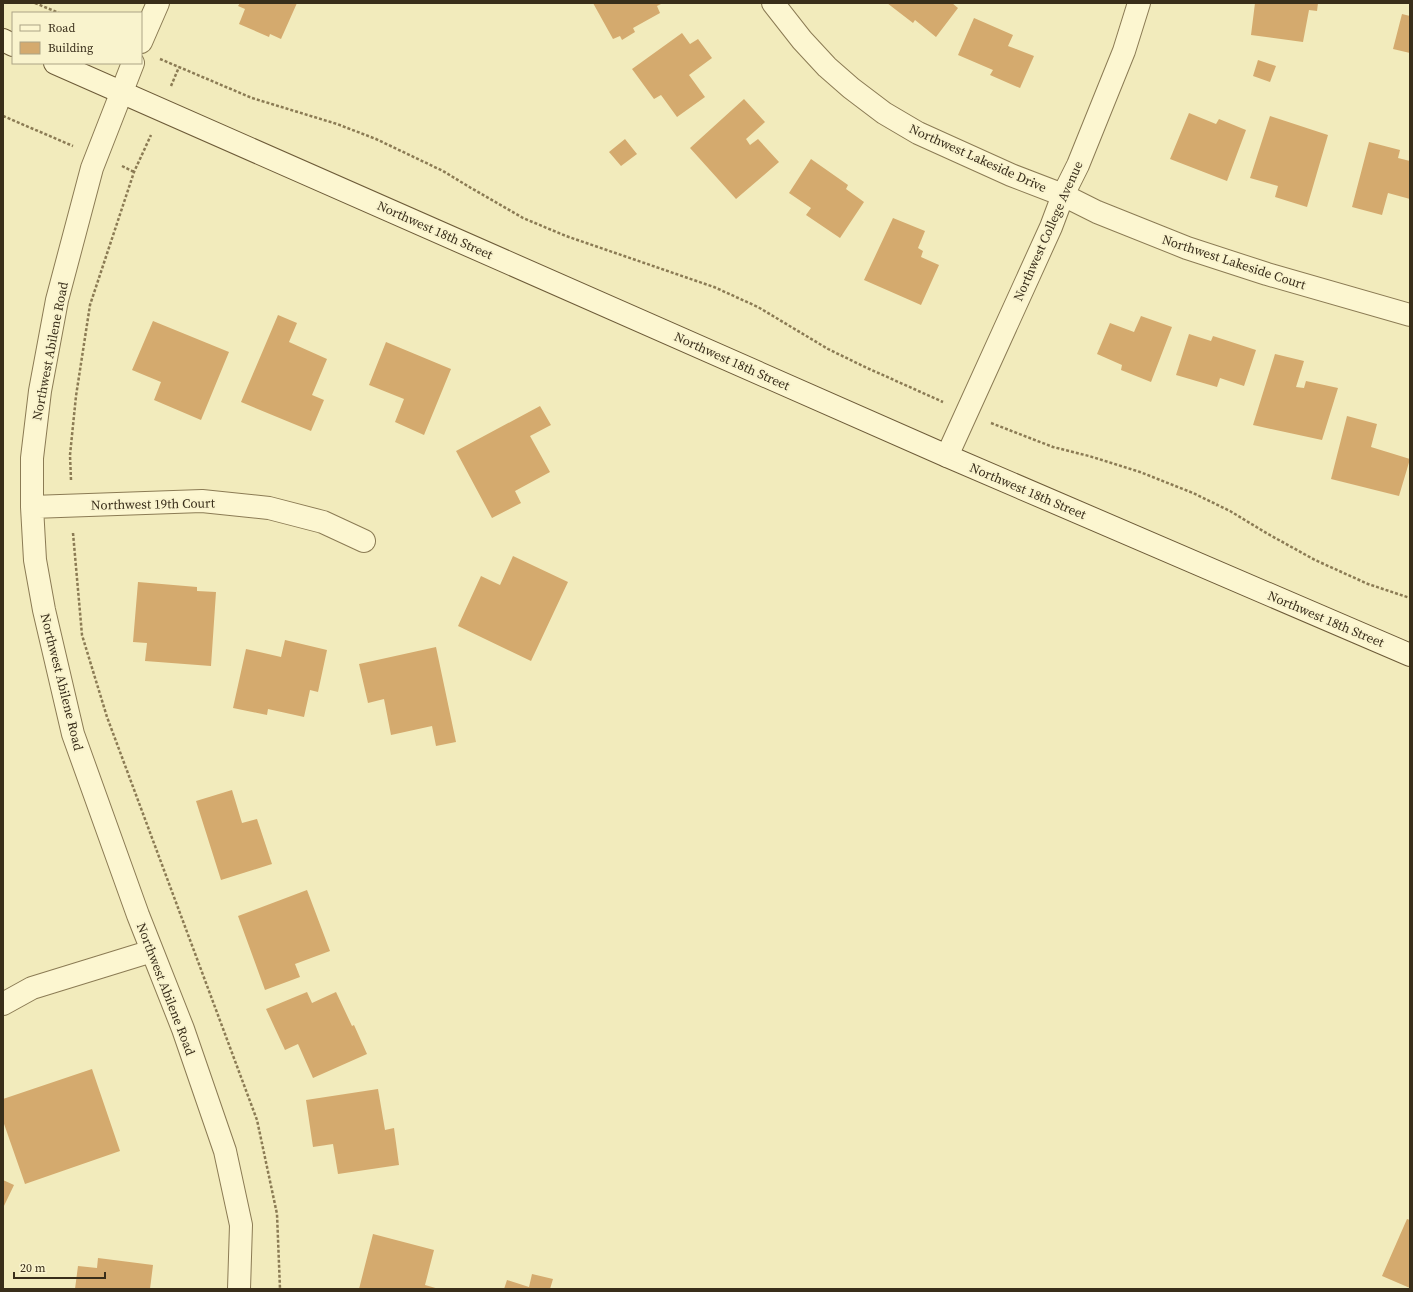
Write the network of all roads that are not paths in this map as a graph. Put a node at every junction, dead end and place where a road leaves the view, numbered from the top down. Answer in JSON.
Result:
{"nodes":[{"id":1,"x":158,"y":3,"type":"edge"},
{"id":2,"x":773,"y":3,"type":"edge"},
{"id":3,"x":1139,"y":3,"type":"edge"},
{"id":4,"x":3,"y":40,"type":"edge"},
{"id":5,"x":12,"y":44,"type":"edge"},
{"id":6,"x":148,"y":49,"type":"edge"},
{"id":7,"x":56,"y":64,"type":"edge"},
{"id":8,"x":133,"y":64,"type":"edge"},
{"id":9,"x":122,"y":92,"type":"junction"},
{"id":10,"x":1063,"y":195,"type":"junction"},
{"id":11,"x":1410,"y":315,"type":"edge"},
{"id":12,"x":946,"y":456,"type":"junction"},
{"id":13,"x":32,"y":507,"type":"junction"},
{"id":14,"x":364,"y":541,"type":"dead end"},
{"id":15,"x":1410,"y":655,"type":"edge"},
{"id":16,"x":152,"y":951,"type":"junction"},
{"id":17,"x":3,"y":1004,"type":"edge"},
{"id":18,"x":239,"y":1289,"type":"edge"}],
"edges":[{"from":1,"to":6,"type":"street"},
{"from":2,"to":10,"type":"street","name":"Northwest Lakeside Drive"},
{"from":3,"to":10,"type":"street","name":"Northwest College Avenue"},
{"from":4,"to":5,"type":"street"},
{"from":7,"to":9,"type":"street","name":"Northwest 18th Street"},
{"from":8,"to":9,"type":"street","name":"Northwest Abilene Road"},
{"from":9,"to":12,"type":"street","name":"Northwest 18th Street"},
{"from":9,"to":13,"type":"street","name":"Northwest Abilene Road"},
{"from":10,"to":11,"type":"street","name":"Northwest Lakeside Court"},
{"from":10,"to":12,"type":"street","name":"Northwest College Avenue"},
{"from":12,"to":15,"type":"street","name":"Northwest 18th Street"},
{"from":13,"to":14,"type":"street","name":"Northwest 19th Court"},
{"from":13,"to":16,"type":"street","name":"Northwest Abilene Road"},
{"from":16,"to":17,"type":"street"},
{"from":16,"to":18,"type":"street","name":"Northwest Abilene Road"}]}
